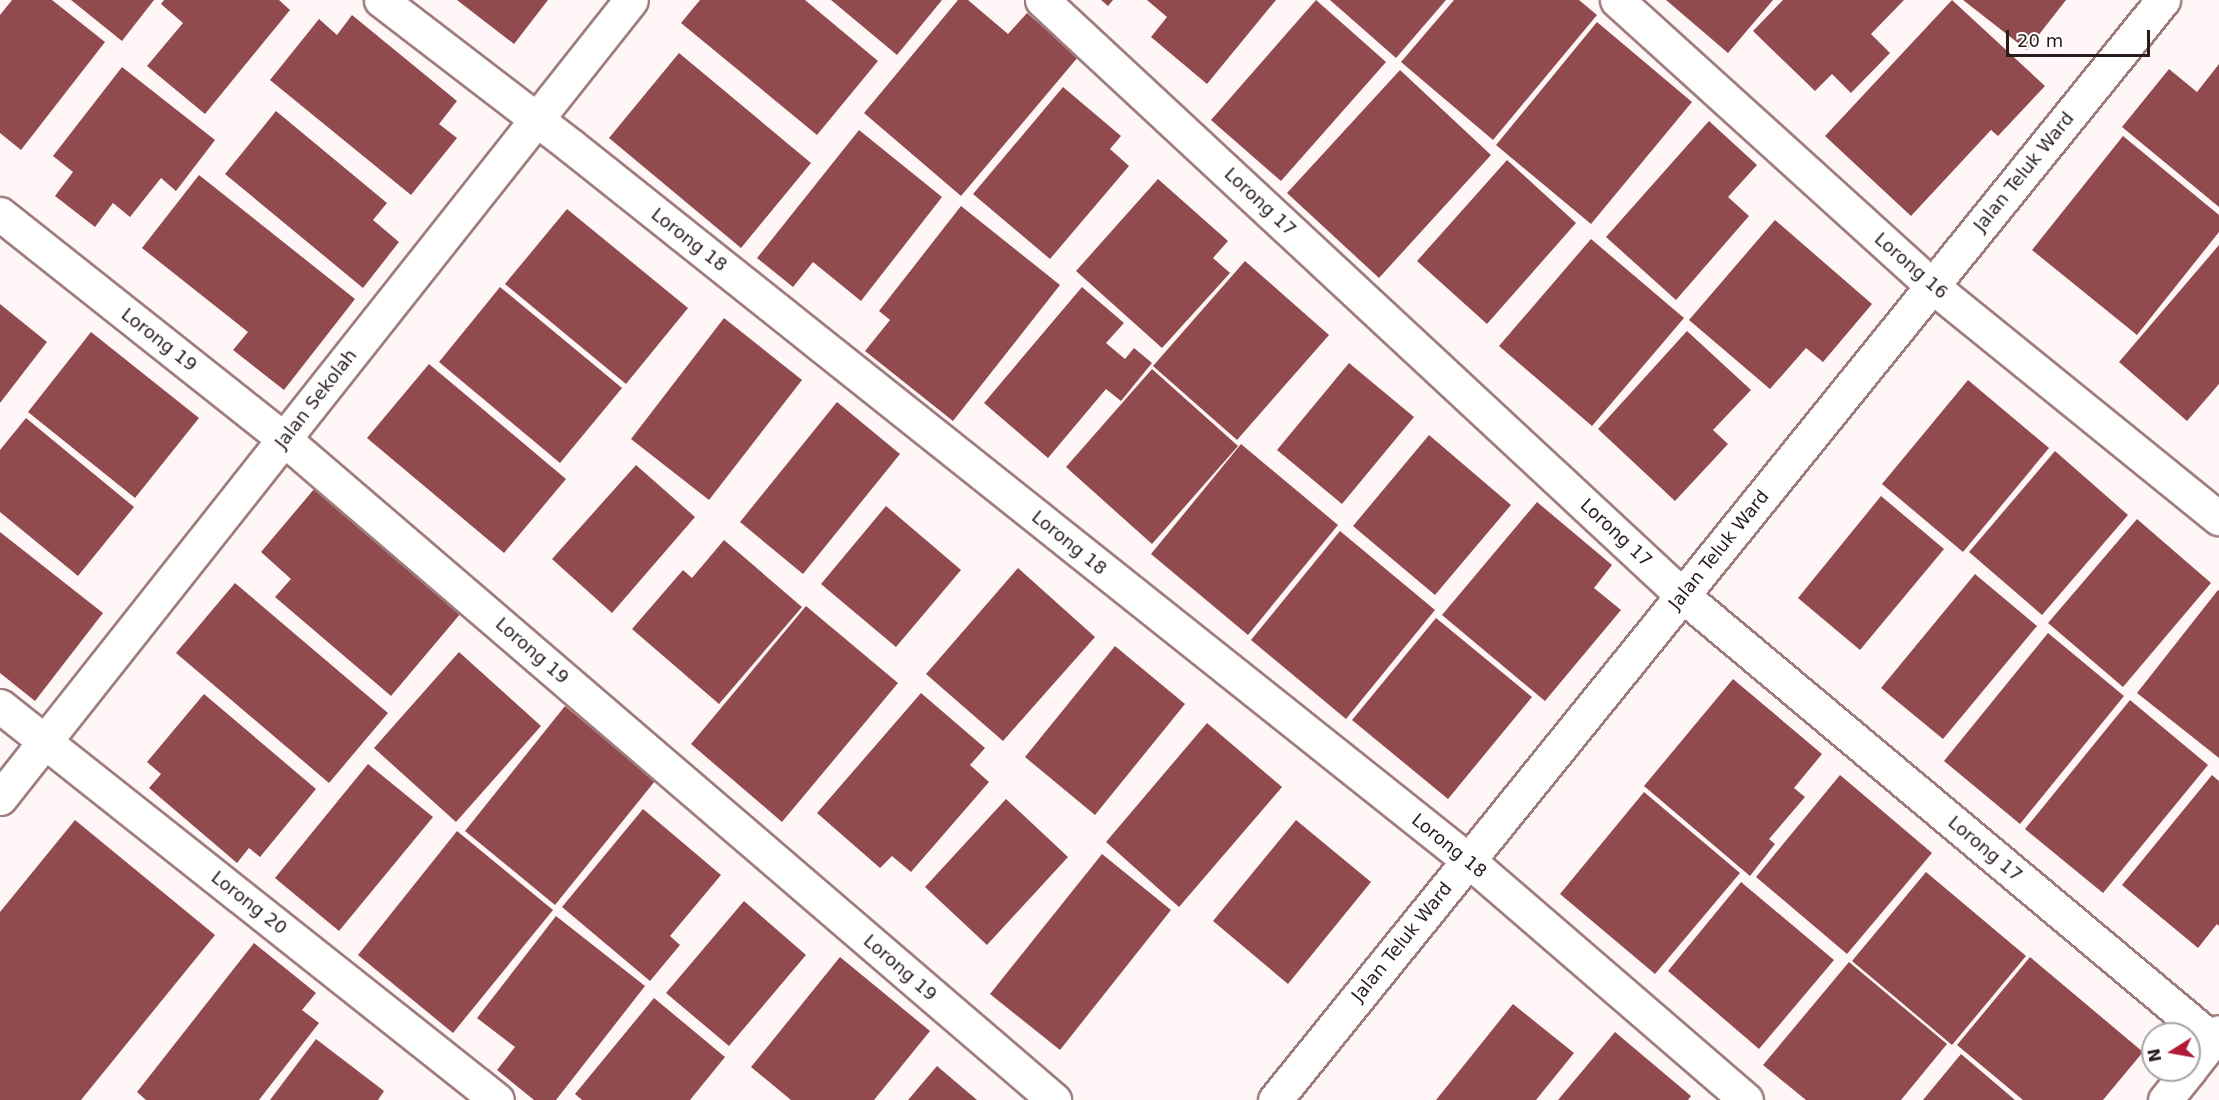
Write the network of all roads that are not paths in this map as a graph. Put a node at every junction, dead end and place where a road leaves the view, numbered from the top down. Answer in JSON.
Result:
{"nodes":[{"id":1,"x":381,"y":0,"type":"edge"},
{"id":2,"x":632,"y":0,"type":"edge"},
{"id":3,"x":1042,"y":0,"type":"edge"},
{"id":4,"x":1617,"y":0,"type":"edge"},
{"id":5,"x":2163,"y":0,"type":"edge"},
{"id":6,"x":537,"y":119,"type":"junction"},
{"id":7,"x":0,"y":214,"type":"edge"},
{"id":8,"x":1932,"y":286,"type":"junction"},
{"id":9,"x":284,"y":439,"type":"junction"},
{"id":10,"x":2219,"y":518,"type":"edge"},
{"id":11,"x":1682,"y":595,"type":"junction"},
{"id":12,"x":0,"y":706,"type":"edge"},
{"id":13,"x":45,"y":741,"type":"junction"},
{"id":14,"x":0,"y":798,"type":"edge"},
{"id":15,"x":1468,"y":860,"type":"junction"},
{"id":16,"x":2216,"y":1036,"type":"edge"},
{"id":17,"x":2201,"y":1055,"type":"edge"},
{"id":18,"x":2179,"y":1082,"type":"edge"},
{"id":19,"x":497,"y":1100,"type":"edge"},
{"id":20,"x":1054,"y":1100,"type":"edge"},
{"id":21,"x":1275,"y":1100,"type":"edge"},
{"id":22,"x":1746,"y":1100,"type":"edge"},
{"id":23,"x":2165,"y":1100,"type":"edge"}],
"edges":[{"from":1,"to":6,"type":"street","name":"Lorong 18"},
{"from":2,"to":6,"type":"street","name":"Jalan Sekolah"},
{"from":3,"to":11,"type":"street","name":"Lorong 17"},
{"from":4,"to":8,"type":"street","name":"Lorong 16"},
{"from":5,"to":8,"type":"street","name":"Jalan Teluk Ward"},
{"from":6,"to":9,"type":"street","name":"Jalan Sekolah"},
{"from":6,"to":15,"type":"street","name":"Lorong 18"},
{"from":7,"to":9,"type":"street","name":"Lorong 19"},
{"from":8,"to":10,"type":"street","name":"Lorong 16"},
{"from":8,"to":11,"type":"street","name":"Jalan Teluk Ward"},
{"from":9,"to":13,"type":"street","name":"Jalan Sekolah"},
{"from":9,"to":20,"type":"street","name":"Lorong 19"},
{"from":11,"to":15,"type":"street","name":"Jalan Teluk Ward"},
{"from":11,"to":16,"type":"street","name":"Lorong 17"},
{"from":12,"to":13,"type":"street","name":"Lorong 20"},
{"from":13,"to":14,"type":"street","name":"Jalan Sekolah"},
{"from":13,"to":19,"type":"street","name":"Lorong 20"},
{"from":15,"to":21,"type":"street","name":"Jalan Teluk Ward"},
{"from":15,"to":22,"type":"street","name":"Lorong 18"},
{"from":16,"to":17,"type":"street"},
{"from":18,"to":23,"type":"street"}]}
